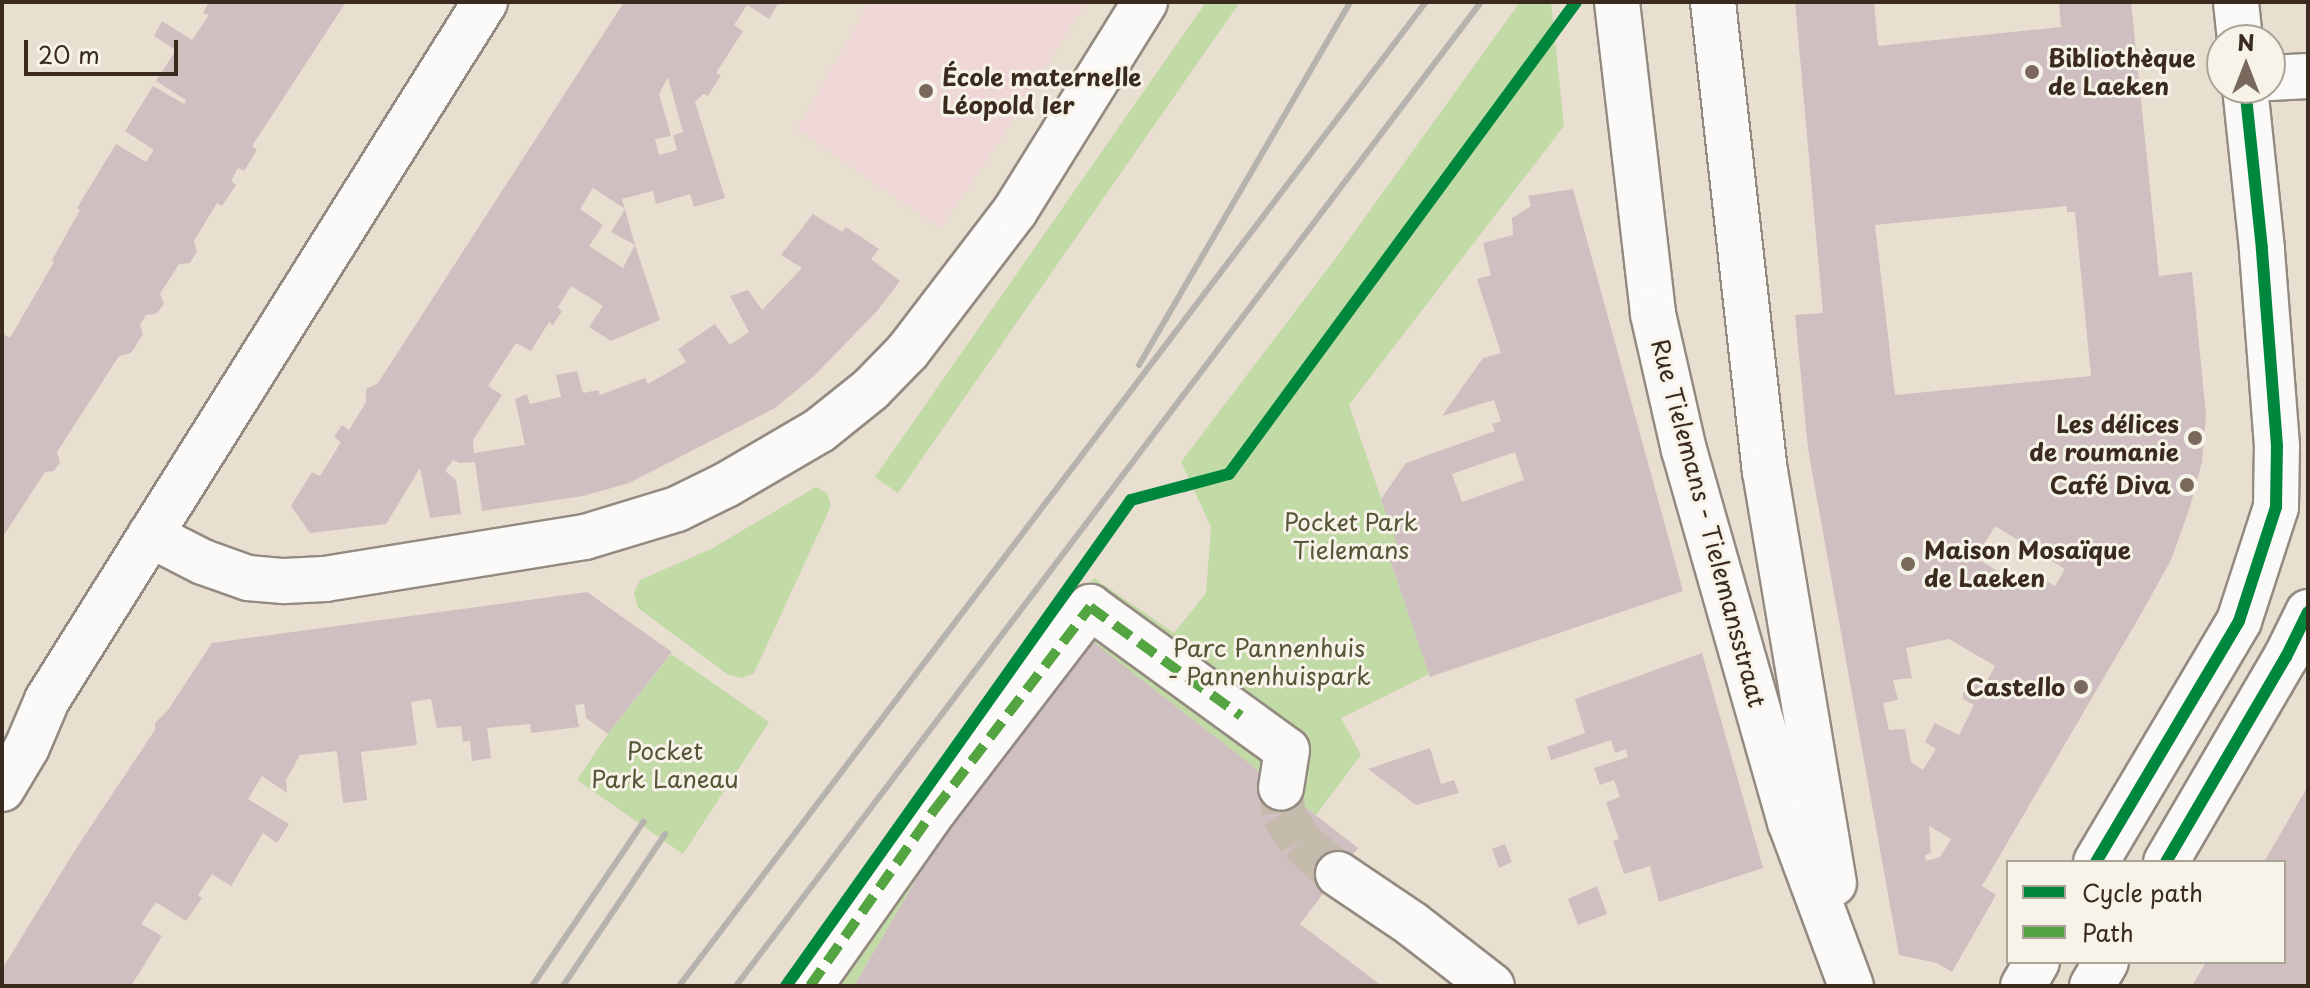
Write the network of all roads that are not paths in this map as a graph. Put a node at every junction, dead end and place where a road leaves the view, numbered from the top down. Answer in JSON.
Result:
{"nodes":[{"id":1,"x":485,"y":2,"type":"edge"},
{"id":2,"x":1145,"y":2,"type":"edge"},
{"id":3,"x":1617,"y":2,"type":"edge"},
{"id":4,"x":1713,"y":2,"type":"edge"},
{"id":5,"x":2236,"y":2,"type":"edge"},
{"id":6,"x":2238,"y":24,"type":"edge"},
{"id":7,"x":2308,"y":76,"type":"edge"},
{"id":8,"x":2286,"y":77,"type":"edge"},
{"id":9,"x":2247,"y":104,"type":"edge"},
{"id":10,"x":150,"y":535,"type":"junction"},
{"id":11,"x":2308,"y":612,"type":"edge"},
{"id":12,"x":47,"y":700,"type":"junction"},
{"id":13,"x":2,"y":723,"type":"edge"},
{"id":14,"x":1281,"y":788,"type":"tunnel mouth"},
{"id":15,"x":2,"y":789,"type":"edge"},
{"id":16,"x":2097,"y":860,"type":"edge"},
{"id":17,"x":2167,"y":860,"type":"edge"},
{"id":18,"x":1338,"y":874,"type":"tunnel mouth"},
{"id":19,"x":2036,"y":964,"type":"edge"},
{"id":20,"x":2105,"y":964,"type":"edge"},
{"id":21,"x":1851,"y":985,"type":"edge"},
{"id":22,"x":810,"y":986,"type":"edge"},
{"id":23,"x":1492,"y":986,"type":"edge"},
{"id":24,"x":2023,"y":986,"type":"edge"},
{"id":25,"x":2092,"y":986,"type":"edge"}],
"edges":[{"from":1,"to":10,"type":"street"},
{"from":2,"to":10,"type":"street"},
{"from":3,"to":21,"type":"street","name":"Rue Tielemans - Tielemansstraat"},
{"from":4,"to":21,"type":"street","name":"Rue Tielemans - Tielemansstraat"},
{"from":5,"to":6,"type":"street"},
{"from":7,"to":8,"type":"street"},
{"from":9,"to":16,"type":"street"},
{"from":10,"to":12,"type":"street"},
{"from":11,"to":17,"type":"street"},
{"from":12,"to":13,"type":"street"},
{"from":12,"to":15,"type":"street"},
{"from":14,"to":22,"type":"street"},
{"from":18,"to":23,"type":"street"},
{"from":19,"to":24,"type":"street"},
{"from":20,"to":25,"type":"street"}]}
